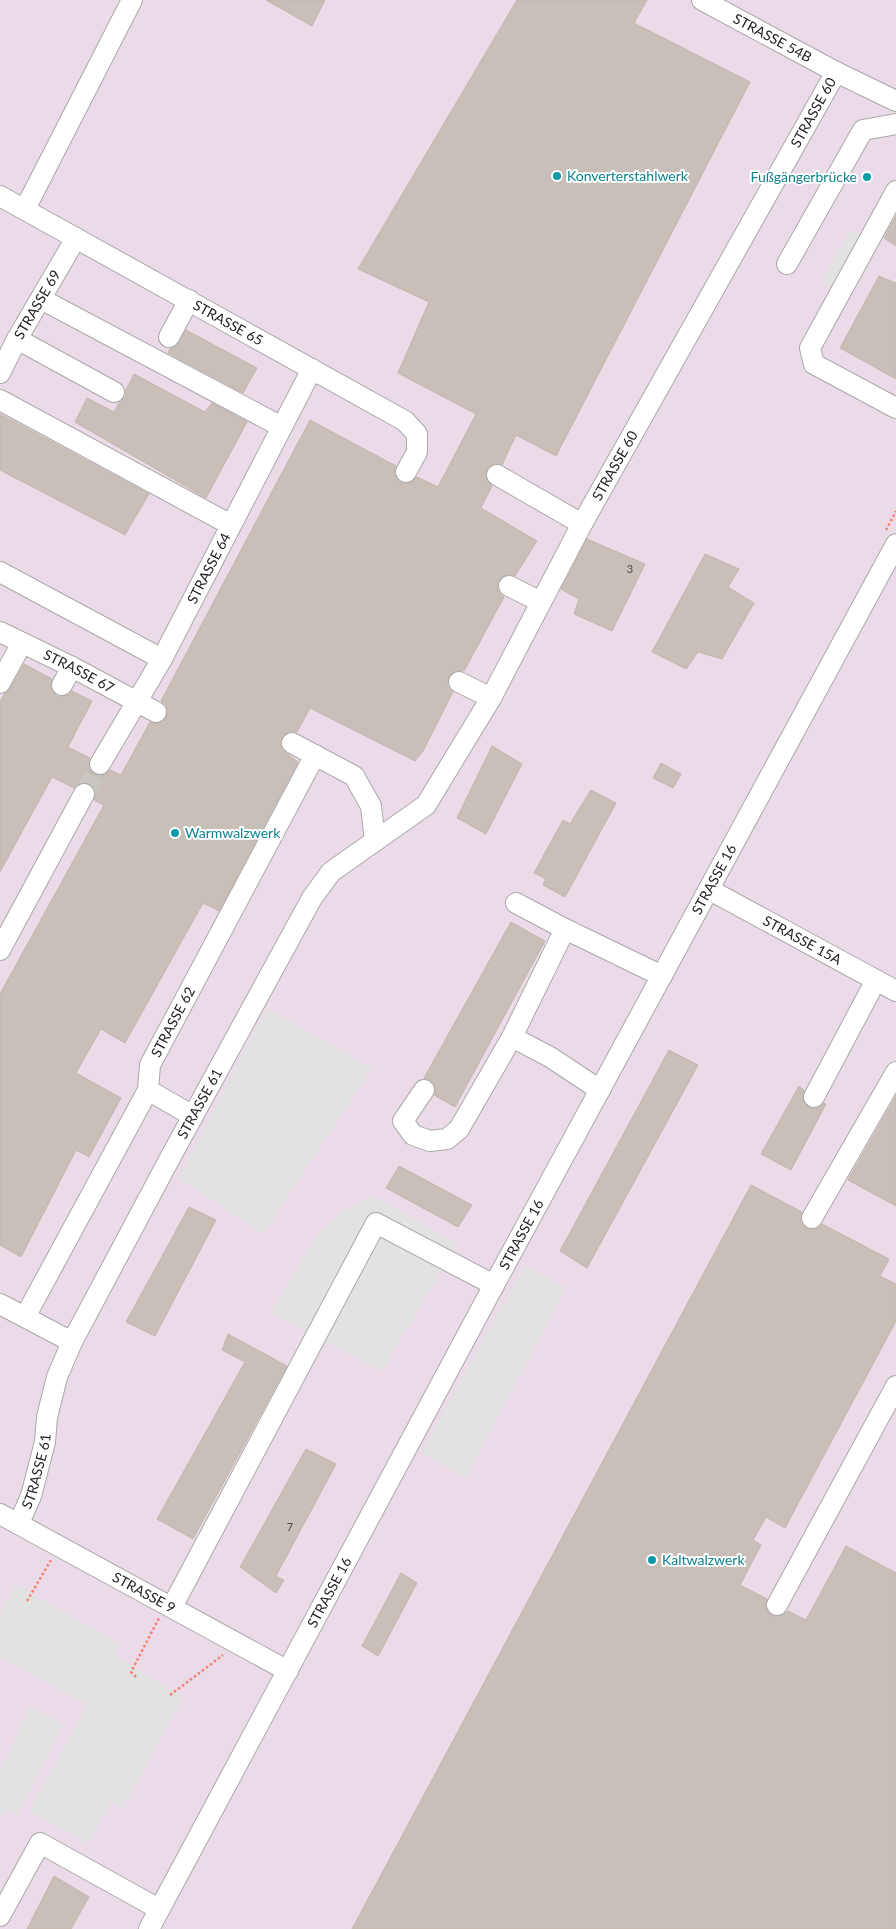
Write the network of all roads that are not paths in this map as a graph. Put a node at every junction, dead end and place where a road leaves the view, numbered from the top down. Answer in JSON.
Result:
{"nodes":[{"id":1,"x":132,"y":0,"type":"edge"},
{"id":2,"x":702,"y":0,"type":"edge"},
{"id":3,"x":836,"y":72,"type":"junction"},
{"id":4,"x":896,"y":101,"type":"edge"},
{"id":5,"x":896,"y":124,"type":"edge"},
{"id":6,"x":896,"y":191,"type":"edge"},
{"id":7,"x":0,"y":196,"type":"edge"},
{"id":8,"x":25,"y":209,"type":"junction"},
{"id":9,"x":76,"y":238,"type":"junction"},
{"id":10,"x":787,"y":264,"type":"dead end"},
{"id":11,"x":41,"y":298,"type":"junction"},
{"id":12,"x":189,"y":300,"type":"junction"},
{"id":13,"x":169,"y":337,"type":"dead end"},
{"id":14,"x":16,"y":339,"type":"junction"},
{"id":15,"x":312,"y":369,"type":"junction"},
{"id":16,"x":0,"y":374,"type":"edge"},
{"id":17,"x":114,"y":392,"type":"dead end"},
{"id":18,"x":0,"y":400,"type":"edge"},
{"id":19,"x":896,"y":408,"type":"edge"},
{"id":20,"x":282,"y":427,"type":"junction"},
{"id":21,"x":406,"y":472,"type":"dead end"},
{"id":22,"x":497,"y":475,"type":"dead end"},
{"id":23,"x":582,"y":524,"type":"junction"},
{"id":24,"x":231,"y":525,"type":"junction"},
{"id":25,"x":896,"y":544,"type":"edge"},
{"id":26,"x":0,"y":572,"type":"edge"},
{"id":27,"x":509,"y":586,"type":"dead end"},
{"id":28,"x":542,"y":602,"type":"junction"},
{"id":29,"x":0,"y":632,"type":"edge"},
{"id":30,"x":22,"y":643,"type":"junction"},
{"id":31,"x":162,"y":659,"type":"junction"},
{"id":32,"x":72,"y":667,"type":"junction"},
{"id":33,"x":459,"y":682,"type":"dead end"},
{"id":34,"x":0,"y":683,"type":"edge"},
{"id":35,"x":62,"y":685,"type":"dead end"},
{"id":36,"x":491,"y":698,"type":"junction"},
{"id":37,"x":137,"y":702,"type":"junction"},
{"id":38,"x":156,"y":712,"type":"dead end"},
{"id":39,"x":292,"y":743,"type":"dead end"},
{"id":40,"x":315,"y":755,"type":"junction"},
{"id":41,"x":100,"y":764,"type":"tunnel mouth"},
{"id":42,"x":84,"y":794,"type":"tunnel mouth"},
{"id":43,"x":375,"y":841,"type":"junction"},
{"id":44,"x":710,"y":890,"type":"junction"},
{"id":45,"x":516,"y":903,"type":"dead end"},
{"id":46,"x":566,"y":929,"type":"junction"},
{"id":47,"x":0,"y":950,"type":"edge"},
{"id":48,"x":662,"y":976,"type":"junction"},
{"id":49,"x":876,"y":980,"type":"junction"},
{"id":50,"x":896,"y":991,"type":"edge"},
{"id":51,"x":512,"y":1037,"type":"junction"},
{"id":52,"x":896,"y":1072,"type":"edge"},
{"id":53,"x":148,"y":1090,"type":"junction"},
{"id":54,"x":424,"y":1090,"type":"dead end"},
{"id":55,"x":600,"y":1090,"type":"junction"},
{"id":56,"x":814,"y":1097,"type":"dead end"},
{"id":57,"x":193,"y":1116,"type":"junction"},
{"id":58,"x":812,"y":1218,"type":"dead end"},
{"id":59,"x":494,"y":1285,"type":"junction"},
{"id":60,"x":0,"y":1304,"type":"edge"},
{"id":61,"x":25,"y":1318,"type":"junction"},
{"id":62,"x":72,"y":1342,"type":"junction"},
{"id":63,"x":896,"y":1386,"type":"edge"},
{"id":64,"x":0,"y":1514,"type":"edge"},
{"id":65,"x":19,"y":1523,"type":"junction"},
{"id":66,"x":169,"y":1605,"type":"junction"},
{"id":67,"x":777,"y":1605,"type":"dead end"},
{"id":68,"x":288,"y":1670,"type":"junction"},
{"id":69,"x":159,"y":1909,"type":"junction"},
{"id":70,"x":0,"y":1916,"type":"edge"},
{"id":71,"x":149,"y":1929,"type":"edge"}],
"edges":[{"from":1,"to":8,"type":"street"},
{"from":2,"to":3,"type":"street","name":"STRASSE 54B"},
{"from":3,"to":4,"type":"street","name":"STRASSE 54B"},
{"from":3,"to":23,"type":"street","name":"STRASSE 60"},
{"from":5,"to":10,"type":"street"},
{"from":6,"to":19,"type":"street"},
{"from":7,"to":8,"type":"street","name":"STRASSE 65"},
{"from":8,"to":9,"type":"street","name":"STRASSE 65"},
{"from":9,"to":11,"type":"street","name":"STRASSE 69"},
{"from":9,"to":12,"type":"street","name":"STRASSE 65"},
{"from":11,"to":14,"type":"street","name":"STRASSE 69"},
{"from":11,"to":20,"type":"street"},
{"from":12,"to":13,"type":"street"},
{"from":12,"to":15,"type":"street","name":"STRASSE 65"},
{"from":14,"to":16,"type":"street","name":"STRASSE 69"},
{"from":14,"to":17,"type":"street"},
{"from":15,"to":20,"type":"street","name":"STRASSE 64"},
{"from":15,"to":21,"type":"street","name":"STRASSE 65"},
{"from":18,"to":24,"type":"street"},
{"from":20,"to":24,"type":"street","name":"STRASSE 64"},
{"from":22,"to":23,"type":"street"},
{"from":23,"to":28,"type":"street","name":"STRASSE 60"},
{"from":24,"to":31,"type":"street","name":"STRASSE 64"},
{"from":25,"to":44,"type":"street","name":"STRASSE 16"},
{"from":26,"to":31,"type":"street"},
{"from":27,"to":28,"type":"street"},
{"from":28,"to":36,"type":"street","name":"STRASSE 60"},
{"from":29,"to":30,"type":"street","name":"STRASSE 67"},
{"from":30,"to":32,"type":"street","name":"STRASSE 67"},
{"from":30,"to":34,"type":"street"},
{"from":31,"to":37,"type":"street","name":"STRASSE 64"},
{"from":32,"to":35,"type":"street"},
{"from":32,"to":37,"type":"street","name":"STRASSE 67"},
{"from":33,"to":36,"type":"street"},
{"from":36,"to":43,"type":"street","name":"STRASSE 60"},
{"from":37,"to":38,"type":"street","name":"STRASSE 67"},
{"from":37,"to":41,"type":"street","name":"STRASSE 64"},
{"from":39,"to":40,"type":"street"},
{"from":40,"to":43,"type":"street"},
{"from":40,"to":53,"type":"street","name":"STRASSE 62"},
{"from":42,"to":47,"type":"street"},
{"from":43,"to":57,"type":"street","name":"STRASSE 61"},
{"from":44,"to":48,"type":"street","name":"STRASSE 16"},
{"from":44,"to":49,"type":"street","name":"STRASSE 15A"},
{"from":45,"to":46,"type":"street"},
{"from":46,"to":48,"type":"street"},
{"from":46,"to":51,"type":"street"},
{"from":48,"to":55,"type":"street","name":"STRASSE 16"},
{"from":49,"to":50,"type":"street","name":"STRASSE 15A"},
{"from":49,"to":56,"type":"street"},
{"from":51,"to":54,"type":"street"},
{"from":51,"to":55,"type":"street"},
{"from":52,"to":58,"type":"street"},
{"from":53,"to":57,"type":"street"},
{"from":53,"to":61,"type":"street","name":"STRASSE 62"},
{"from":55,"to":59,"type":"street","name":"STRASSE 16"},
{"from":57,"to":62,"type":"street","name":"STRASSE 61"},
{"from":59,"to":66,"type":"street"},
{"from":59,"to":68,"type":"street","name":"STRASSE 16"},
{"from":60,"to":61,"type":"street"},
{"from":61,"to":62,"type":"street"},
{"from":62,"to":65,"type":"street","name":"STRASSE 61"},
{"from":63,"to":67,"type":"street"},
{"from":64,"to":65,"type":"street","name":"STRASSE 9"},
{"from":65,"to":66,"type":"street","name":"STRASSE 9"},
{"from":66,"to":68,"type":"street","name":"STRASSE 9"},
{"from":68,"to":69,"type":"street","name":"STRASSE 16"},
{"from":69,"to":70,"type":"street"},
{"from":69,"to":71,"type":"street","name":"STRASSE 16"}]}
